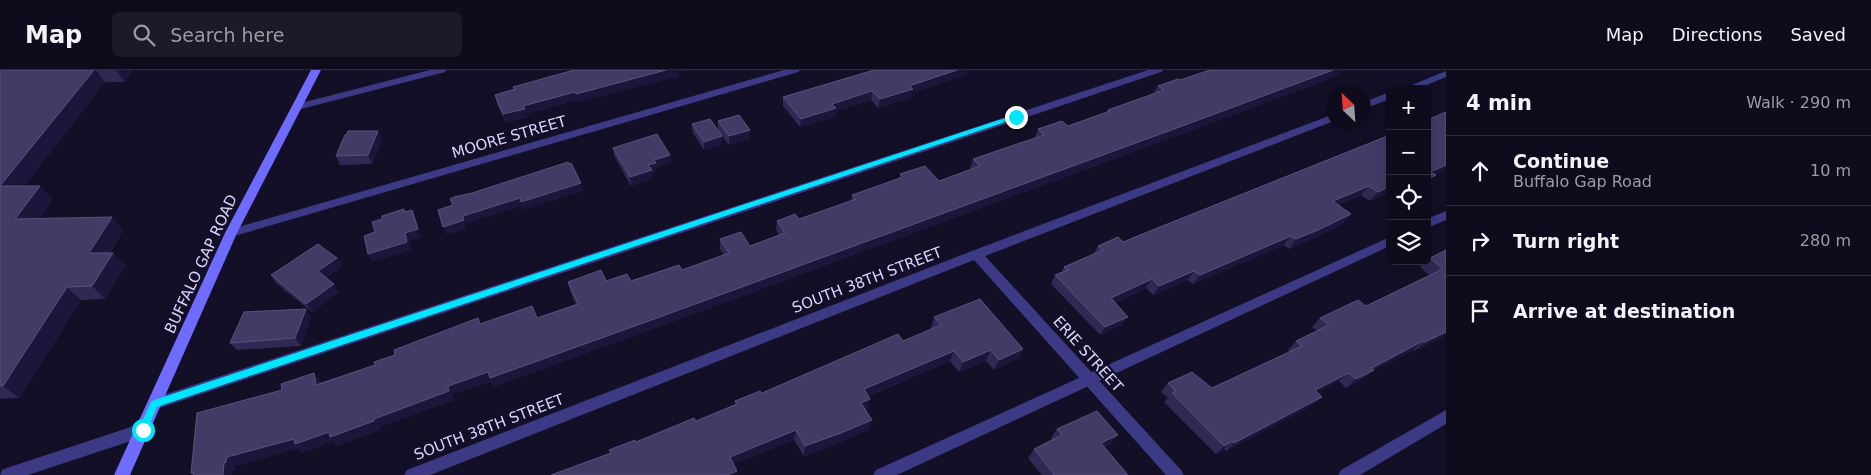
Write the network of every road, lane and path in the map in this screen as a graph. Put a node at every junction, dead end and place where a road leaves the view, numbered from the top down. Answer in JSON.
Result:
{"nodes":[{"id":1,"x":316,"y":70,"type":"edge"},
{"id":2,"x":442,"y":70,"type":"edge"},
{"id":3,"x":796,"y":70,"type":"edge"},
{"id":4,"x":1158,"y":70,"type":"edge"},
{"id":5,"x":1446,"y":74,"type":"edge"},
{"id":6,"x":1417,"y":85,"type":"edge"},
{"id":7,"x":1386,"y":98,"type":"edge"},
{"id":8,"x":1371,"y":103,"type":"edge"},
{"id":9,"x":297,"y":107,"type":"junction"},
{"id":10,"x":1326,"y":120,"type":"edge"},
{"id":11,"x":1446,"y":216,"type":"edge"},
{"id":12,"x":1431,"y":222,"type":"edge"},
{"id":13,"x":231,"y":233,"type":"junction"},
{"id":14,"x":1386,"y":243,"type":"edge"},
{"id":15,"x":976,"y":254,"type":"junction"},
{"id":16,"x":1090,"y":379,"type":"junction"},
{"id":17,"x":154,"y":404,"type":"junction"},
{"id":18,"x":1446,"y":416,"type":"edge"},
{"id":19,"x":143,"y":430,"type":"junction"},
{"id":20,"x":7,"y":475,"type":"edge"},
{"id":21,"x":122,"y":475,"type":"edge"},
{"id":22,"x":412,"y":475,"type":"edge"},
{"id":23,"x":881,"y":475,"type":"edge"},
{"id":24,"x":1176,"y":475,"type":"edge"},
{"id":25,"x":1346,"y":475,"type":"edge"}],
"edges":[{"from":1,"to":9,"type":"main road","name":"BUFFALO GAP ROAD"},
{"from":2,"to":9,"type":"street"},
{"from":3,"to":13,"type":"street","name":"MOORE STREET"},
{"from":4,"to":17,"type":"street"},
{"from":5,"to":6,"type":"street"},
{"from":7,"to":8,"type":"street"},
{"from":9,"to":13,"type":"main road","name":"BUFFALO GAP ROAD"},
{"from":10,"to":15,"type":"street","name":"SOUTH 38TH STREET"},
{"from":11,"to":12,"type":"street"},
{"from":13,"to":17,"type":"main road","name":"BUFFALO GAP ROAD"},
{"from":14,"to":16,"type":"street"},
{"from":15,"to":16,"type":"street","name":"ERIE STREET"},
{"from":15,"to":22,"type":"street","name":"SOUTH 38TH STREET"},
{"from":16,"to":23,"type":"street"},
{"from":16,"to":24,"type":"street","name":"ERIE STREET"},
{"from":17,"to":19,"type":"main road","name":"BUFFALO GAP ROAD"},
{"from":18,"to":25,"type":"street"},
{"from":19,"to":20,"type":"street"},
{"from":19,"to":21,"type":"main road","name":"BUFFALO GAP ROAD"}]}
